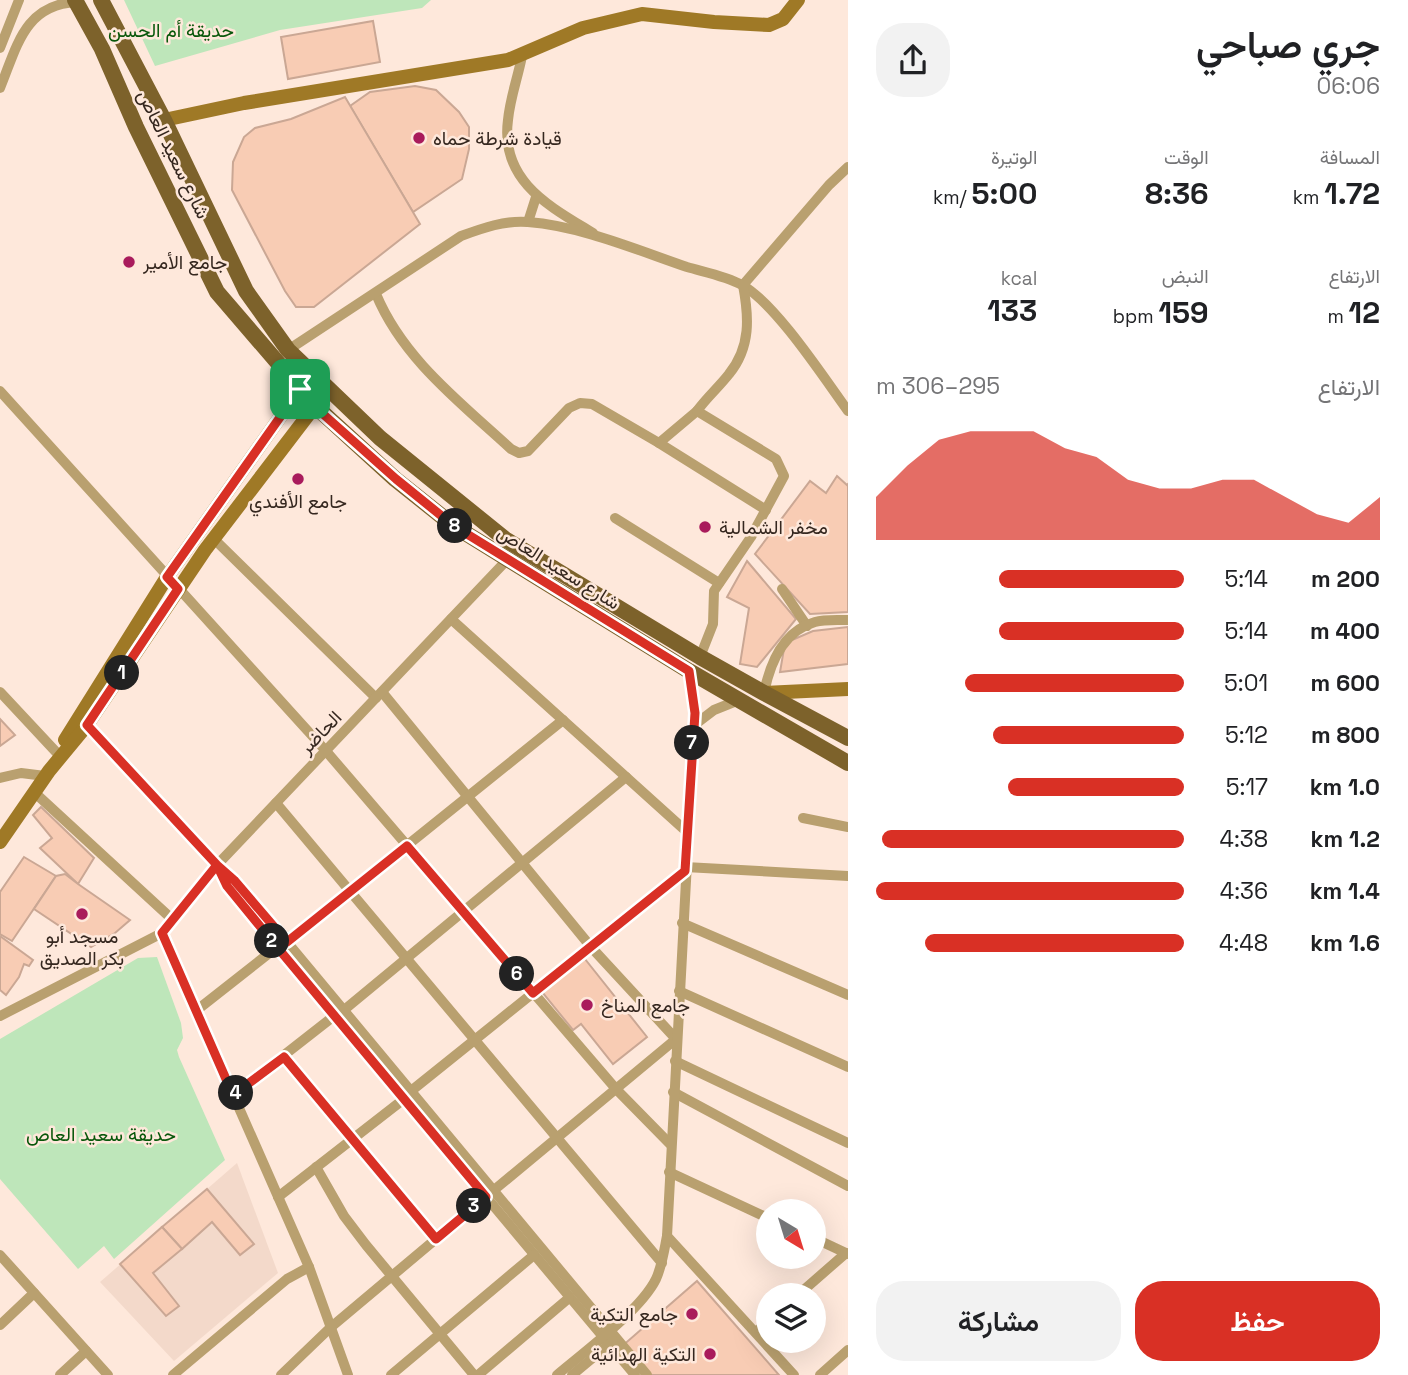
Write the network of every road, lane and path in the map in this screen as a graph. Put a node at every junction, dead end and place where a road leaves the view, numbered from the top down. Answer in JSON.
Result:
{"nodes":[{"id":1,"x":19,"y":0,"type":"edge"},
{"id":2,"x":101,"y":0,"type":"edge"},
{"id":3,"x":798,"y":0,"type":"edge"},
{"id":4,"x":76,"y":1,"type":"edge"},
{"id":5,"x":12,"y":18,"type":"junction"},
{"id":6,"x":27,"y":26,"type":"junction"},
{"id":7,"x":0,"y":48,"type":"edge"},
{"id":8,"x":522,"y":56,"type":"junction"},
{"id":9,"x":0,"y":88,"type":"edge"},
{"id":10,"x":164,"y":120,"type":"junction"},
{"id":11,"x":136,"y":127,"type":"junction"},
{"id":12,"x":848,"y":167,"type":"edge"},
{"id":13,"x":536,"y":197,"type":"junction"},
{"id":14,"x":528,"y":222,"type":"junction"},
{"id":15,"x":605,"y":240,"type":"junction"},
{"id":16,"x":743,"y":285,"type":"junction"},
{"id":17,"x":376,"y":294,"type":"junction"},
{"id":18,"x":288,"y":350,"type":"junction"},
{"id":19,"x":300,"y":389,"type":"junction"},
{"id":20,"x":0,"y":391,"type":"edge"},
{"id":21,"x":314,"y":406,"type":"junction"},
{"id":22,"x":697,"y":411,"type":"junction"},
{"id":23,"x":848,"y":411,"type":"edge"},
{"id":24,"x":659,"y":443,"type":"junction"},
{"id":25,"x":766,"y":510,"type":"junction"},
{"id":26,"x":615,"y":518,"type":"dead end"},
{"id":27,"x":214,"y":538,"type":"junction"},
{"id":28,"x":507,"y":560,"type":"junction"},
{"id":29,"x":167,"y":577,"type":"junction"},
{"id":30,"x":719,"y":583,"type":"junction"},
{"id":31,"x":178,"y":589,"type":"junction"},
{"id":32,"x":782,"y":589,"type":"dead end"},
{"id":33,"x":451,"y":619,"type":"junction"},
{"id":34,"x":848,"y":620,"type":"edge"},
{"id":35,"x":807,"y":626,"type":"junction"},
{"id":36,"x":700,"y":657,"type":"junction"},
{"id":37,"x":689,"y":671,"type":"junction"},
{"id":38,"x":848,"y":689,"type":"edge"},
{"id":39,"x":0,"y":692,"type":"edge"},
{"id":40,"x":764,"y":693,"type":"junction"},
{"id":41,"x":379,"y":695,"type":"junction"},
{"id":42,"x":739,"y":701,"type":"junction"},
{"id":43,"x":563,"y":720,"type":"junction"},
{"id":44,"x":87,"y":725,"type":"junction"},
{"id":45,"x":693,"y":726,"type":"junction"},
{"id":46,"x":848,"y":738,"type":"edge"},
{"id":47,"x":326,"y":751,"type":"junction"},
{"id":48,"x":57,"y":753,"type":"junction"},
{"id":49,"x":848,"y":763,"type":"edge"},
{"id":50,"x":47,"y":774,"type":"junction"},
{"id":51,"x":626,"y":777,"type":"junction"},
{"id":52,"x":0,"y":778,"type":"edge"},
{"id":53,"x":34,"y":792,"type":"junction"},
{"id":54,"x":467,"y":797,"type":"junction"},
{"id":55,"x":276,"y":803,"type":"junction"},
{"id":56,"x":803,"y":818,"type":"dead end"},
{"id":57,"x":848,"y":827,"type":"edge"},
{"id":58,"x":687,"y":832,"type":"junction"},
{"id":59,"x":0,"y":842,"type":"edge"},
{"id":60,"x":407,"y":846,"type":"junction"},
{"id":61,"x":522,"y":863,"type":"junction"},
{"id":62,"x":217,"y":865,"type":"junction"},
{"id":63,"x":685,"y":869,"type":"junction"},
{"id":64,"x":848,"y":876,"type":"edge"},
{"id":65,"x":350,"y":891,"type":"junction"},
{"id":66,"x":463,"y":911,"type":"junction"},
{"id":67,"x":173,"y":920,"type":"junction"},
{"id":68,"x":682,"y":923,"type":"junction"},
{"id":69,"x":162,"y":933,"type":"junction"},
{"id":70,"x":282,"y":945,"type":"junction"},
{"id":71,"x":591,"y":947,"type":"junction"},
{"id":72,"x":406,"y":958,"type":"junction"},
{"id":73,"x":679,"y":991,"type":"junction"},
{"id":74,"x":533,"y":993,"type":"junction"},
{"id":75,"x":848,"y":995,"type":"edge"},
{"id":76,"x":197,"y":1010,"type":"junction"},
{"id":77,"x":339,"y":1013,"type":"junction"},
{"id":78,"x":0,"y":1016,"type":"edge"},
{"id":79,"x":676,"y":1039,"type":"junction"},
{"id":80,"x":474,"y":1040,"type":"junction"},
{"id":81,"x":284,"y":1057,"type":"junction"},
{"id":82,"x":675,"y":1061,"type":"junction"},
{"id":83,"x":848,"y":1067,"type":"edge"},
{"id":84,"x":616,"y":1089,"type":"junction"},
{"id":85,"x":673,"y":1092,"type":"junction"},
{"id":86,"x":233,"y":1095,"type":"junction"},
{"id":87,"x":407,"y":1095,"type":"junction"},
{"id":88,"x":556,"y":1138,"type":"junction"},
{"id":89,"x":352,"y":1139,"type":"junction"},
{"id":90,"x":848,"y":1143,"type":"edge"},
{"id":91,"x":670,"y":1144,"type":"junction"},
{"id":92,"x":316,"y":1167,"type":"junction"},
{"id":93,"x":669,"y":1172,"type":"junction"},
{"id":94,"x":848,"y":1186,"type":"edge"},
{"id":95,"x":490,"y":1193,"type":"junction"},
{"id":96,"x":278,"y":1197,"type":"junction"},
{"id":97,"x":756,"y":1212,"type":"edge"},
{"id":98,"x":667,"y":1236,"type":"junction"},
{"id":99,"x":436,"y":1239,"type":"junction"},
{"id":100,"x":826,"y":1244,"type":"edge"},
{"id":101,"x":847,"y":1254,"type":"edge"},
{"id":102,"x":0,"y":1255,"type":"edge"},
{"id":103,"x":534,"y":1255,"type":"junction"},
{"id":104,"x":662,"y":1264,"type":"junction"},
{"id":105,"x":309,"y":1267,"type":"junction"},
{"id":106,"x":391,"y":1276,"type":"junction"},
{"id":107,"x":812,"y":1283,"type":"edge"},
{"id":108,"x":34,"y":1293,"type":"junction"},
{"id":109,"x":569,"y":1297,"type":"junction"},
{"id":110,"x":0,"y":1325,"type":"edge"},
{"id":111,"x":330,"y":1328,"type":"junction"},
{"id":112,"x":756,"y":1332,"type":"edge"},
{"id":113,"x":439,"y":1334,"type":"junction"},
{"id":114,"x":609,"y":1337,"type":"junction"},
{"id":115,"x":848,"y":1350,"type":"edge"},
{"id":116,"x":86,"y":1351,"type":"junction"},
{"id":117,"x":775,"y":1353,"type":"edge"},
{"id":118,"x":60,"y":1375,"type":"edge"},
{"id":119,"x":108,"y":1375,"type":"edge"},
{"id":120,"x":173,"y":1375,"type":"edge"},
{"id":121,"x":281,"y":1375,"type":"edge"},
{"id":122,"x":348,"y":1375,"type":"edge"},
{"id":123,"x":391,"y":1375,"type":"edge"},
{"id":124,"x":476,"y":1375,"type":"edge"},
{"id":125,"x":557,"y":1375,"type":"edge"},
{"id":126,"x":572,"y":1375,"type":"edge"},
{"id":127,"x":635,"y":1375,"type":"edge"},
{"id":128,"x":647,"y":1375,"type":"edge"},
{"id":129,"x":794,"y":1375,"type":"edge"},
{"id":130,"x":820,"y":1375,"type":"edge"}],
"edges":[{"from":1,"to":5,"type":"street"},
{"from":2,"to":10,"type":"main road"},
{"from":3,"to":8,"type":"main road"},
{"from":4,"to":6,"type":"street"},
{"from":4,"to":11,"type":"main road","name":"شارع سعيد العاص"},
{"from":5,"to":6,"type":"street"},
{"from":5,"to":7,"type":"street"},
{"from":6,"to":9,"type":"street"},
{"from":8,"to":10,"type":"main road"},
{"from":8,"to":13,"type":"street"},
{"from":10,"to":11,"type":"main road"},
{"from":10,"to":18,"type":"main road"},
{"from":11,"to":19,"type":"main road","name":"شارع سعيد العاص"},
{"from":12,"to":16,"type":"street"},
{"from":13,"to":14,"type":"street"},
{"from":13,"to":15,"type":"street"},
{"from":14,"to":15,"type":"street"},
{"from":14,"to":17,"type":"street"},
{"from":15,"to":16,"type":"street"},
{"from":16,"to":22,"type":"street"},
{"from":16,"to":23,"type":"street"},
{"from":17,"to":18,"type":"street"},
{"from":17,"to":24,"type":"street"},
{"from":18,"to":36,"type":"main road"},
{"from":19,"to":21,"type":"main road","name":"شارع سعيد العاص"},
{"from":19,"to":29,"type":"main road"},
{"from":20,"to":29,"type":"street"},
{"from":21,"to":27,"type":"main road"},
{"from":21,"to":28,"type":"main road","name":"شارع سعيد العاص"},
{"from":22,"to":24,"type":"street"},
{"from":22,"to":25,"type":"street"},
{"from":24,"to":25,"type":"street"},
{"from":25,"to":30,"type":"street"},
{"from":26,"to":30,"type":"street"},
{"from":27,"to":31,"type":"main road"},
{"from":27,"to":41,"type":"street"},
{"from":28,"to":33,"type":"street","name":"الحاضر"},
{"from":28,"to":37,"type":"main road","name":"شارع سعيد العاص"},
{"from":29,"to":31,"type":"street"},
{"from":29,"to":48,"type":"main road"},
{"from":30,"to":36,"type":"street"},
{"from":31,"to":44,"type":"main road"},
{"from":31,"to":47,"type":"street"},
{"from":32,"to":35,"type":"street"},
{"from":33,"to":41,"type":"street","name":"الحاضر"},
{"from":33,"to":43,"type":"street"},
{"from":34,"to":35,"type":"street"},
{"from":35,"to":40,"type":"street"},
{"from":36,"to":40,"type":"main road"},
{"from":37,"to":42,"type":"main road","name":"شارع سعيد العاص"},
{"from":37,"to":45,"type":"street"},
{"from":38,"to":40,"type":"main road"},
{"from":39,"to":48,"type":"street"},
{"from":40,"to":46,"type":"main road"},
{"from":41,"to":47,"type":"street","name":"الحاضر"},
{"from":41,"to":54,"type":"street"},
{"from":42,"to":45,"type":"street"},
{"from":42,"to":49,"type":"main road","name":"شارع سعيد العاص"},
{"from":43,"to":51,"type":"street"},
{"from":43,"to":54,"type":"street"},
{"from":44,"to":50,"type":"main road"},
{"from":44,"to":62,"type":"street"},
{"from":45,"to":58,"type":"street"},
{"from":47,"to":55,"type":"street","name":"الحاضر"},
{"from":47,"to":60,"type":"street"},
{"from":48,"to":50,"type":"main road"},
{"from":50,"to":52,"type":"street"},
{"from":50,"to":53,"type":"main road"},
{"from":51,"to":58,"type":"street"},
{"from":51,"to":61,"type":"street"},
{"from":53,"to":59,"type":"main road"},
{"from":53,"to":67,"type":"street"},
{"from":54,"to":60,"type":"street"},
{"from":54,"to":61,"type":"street"},
{"from":55,"to":62,"type":"street","name":"الحاضر"},
{"from":55,"to":65,"type":"street"},
{"from":56,"to":57,"type":"street"},
{"from":58,"to":63,"type":"street"},
{"from":60,"to":65,"type":"street"},
{"from":60,"to":66,"type":"street"},
{"from":61,"to":66,"type":"street"},
{"from":61,"to":71,"type":"street"},
{"from":62,"to":67,"type":"street","name":"الحاضر"},
{"from":62,"to":70,"type":"street"},
{"from":63,"to":64,"type":"street"},
{"from":63,"to":68,"type":"street"},
{"from":63,"to":71,"type":"street"},
{"from":65,"to":70,"type":"street"},
{"from":65,"to":72,"type":"street"},
{"from":66,"to":72,"type":"street"},
{"from":66,"to":74,"type":"street"},
{"from":67,"to":69,"type":"street","name":"الحاضر"},
{"from":68,"to":73,"type":"street"},
{"from":68,"to":75,"type":"street"},
{"from":69,"to":76,"type":"street"},
{"from":69,"to":78,"type":"street"},
{"from":70,"to":76,"type":"street"},
{"from":70,"to":77,"type":"street"},
{"from":71,"to":74,"type":"street"},
{"from":71,"to":79,"type":"street"},
{"from":72,"to":77,"type":"street"},
{"from":72,"to":80,"type":"street"},
{"from":73,"to":79,"type":"street"},
{"from":73,"to":83,"type":"street"},
{"from":74,"to":80,"type":"street"},
{"from":74,"to":84,"type":"street"},
{"from":76,"to":86,"type":"street"},
{"from":77,"to":81,"type":"street"},
{"from":77,"to":87,"type":"street"},
{"from":79,"to":82,"type":"street"},
{"from":79,"to":84,"type":"street"},
{"from":80,"to":87,"type":"street"},
{"from":80,"to":88,"type":"street"},
{"from":81,"to":86,"type":"street"},
{"from":81,"to":89,"type":"street"},
{"from":82,"to":85,"type":"street"},
{"from":82,"to":90,"type":"street"},
{"from":84,"to":88,"type":"street"},
{"from":84,"to":91,"type":"street"},
{"from":85,"to":91,"type":"street"},
{"from":85,"to":94,"type":"street"},
{"from":86,"to":96,"type":"street"},
{"from":87,"to":89,"type":"street"},
{"from":87,"to":95,"type":"street"},
{"from":88,"to":95,"type":"street"},
{"from":88,"to":104,"type":"street"},
{"from":89,"to":92,"type":"street"},
{"from":89,"to":99,"type":"street"},
{"from":91,"to":93,"type":"street"},
{"from":92,"to":96,"type":"street"},
{"from":92,"to":106,"type":"street"},
{"from":93,"to":97,"type":"street"},
{"from":93,"to":98,"type":"street"},
{"from":95,"to":99,"type":"street"},
{"from":95,"to":103,"type":"street"},
{"from":95,"to":114,"type":"street"},
{"from":96,"to":105,"type":"street"},
{"from":98,"to":104,"type":"street"},
{"from":98,"to":112,"type":"street"},
{"from":99,"to":106,"type":"street"},
{"from":100,"to":101,"type":"street"},
{"from":101,"to":107,"type":"street"},
{"from":102,"to":108,"type":"street"},
{"from":103,"to":109,"type":"street"},
{"from":103,"to":113,"type":"street"},
{"from":104,"to":114,"type":"street"},
{"from":105,"to":111,"type":"street"},
{"from":105,"to":120,"type":"street"},
{"from":106,"to":111,"type":"street"},
{"from":106,"to":113,"type":"street"},
{"from":108,"to":110,"type":"street"},
{"from":108,"to":116,"type":"street"},
{"from":109,"to":114,"type":"street"},
{"from":109,"to":124,"type":"street"},
{"from":111,"to":121,"type":"street"},
{"from":111,"to":122,"type":"street"},
{"from":113,"to":123,"type":"street"},
{"from":113,"to":124,"type":"street"},
{"from":114,"to":125,"type":"street"},
{"from":114,"to":126,"type":"street"},
{"from":114,"to":127,"type":"street"},
{"from":114,"to":128,"type":"street"},
{"from":115,"to":130,"type":"street"},
{"from":116,"to":118,"type":"street"},
{"from":116,"to":119,"type":"street"},
{"from":117,"to":129,"type":"street"}]}
